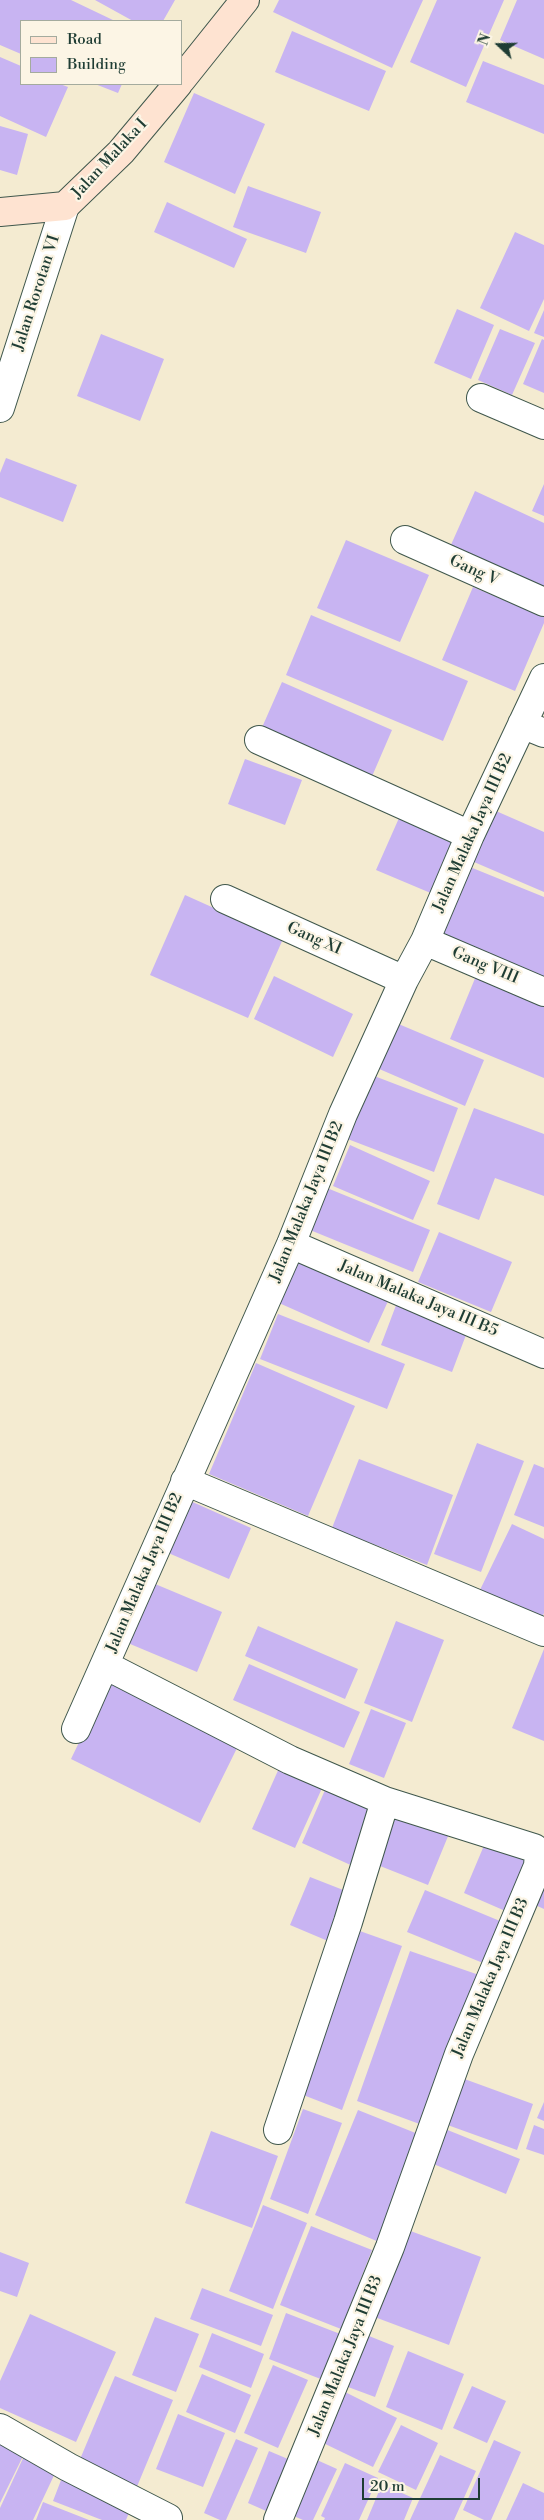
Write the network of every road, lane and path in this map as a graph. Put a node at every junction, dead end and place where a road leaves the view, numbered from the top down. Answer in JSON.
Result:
{"nodes":[{"id":1,"x":245,"y":0,"type":"edge"},
{"id":2,"x":182,"y":79,"type":"edge"},
{"id":3,"x":177,"y":85,"type":"edge"},
{"id":4,"x":65,"y":206,"type":"junction"},
{"id":5,"x":0,"y":212,"type":"edge"},
{"id":6,"x":482,"y":398,"type":"dead end"},
{"id":7,"x":0,"y":408,"type":"edge"},
{"id":8,"x":544,"y":425,"type":"edge"},
{"id":9,"x":405,"y":540,"type":"dead end"},
{"id":10,"x":544,"y":602,"type":"edge"},
{"id":11,"x":544,"y":678,"type":"edge"},
{"id":12,"x":533,"y":729,"type":"edge"},
{"id":13,"x":259,"y":740,"type":"dead end"},
{"id":14,"x":470,"y":835,"type":"junction"},
{"id":15,"x":225,"y":899,"type":"dead end"},
{"id":16,"x":425,"y":941,"type":"junction"},
{"id":17,"x":404,"y":980,"type":"junction"},
{"id":18,"x":544,"y":992,"type":"edge"},
{"id":19,"x":291,"y":1244,"type":"junction"},
{"id":20,"x":544,"y":1354,"type":"edge"},
{"id":21,"x":185,"y":1481,"type":"junction"},
{"id":22,"x":544,"y":1632,"type":"edge"},
{"id":23,"x":106,"y":1665,"type":"junction"},
{"id":24,"x":76,"y":1729,"type":"dead end"},
{"id":25,"x":385,"y":1801,"type":"junction"},
{"id":26,"x":278,"y":2130,"type":"dead end"},
{"id":27,"x":0,"y":2428,"type":"edge"},
{"id":28,"x":168,"y":2519,"type":"edge"},
{"id":29,"x":278,"y":2520,"type":"edge"}],
"edges":[{"from":1,"to":2,"type":"street"},
{"from":3,"to":4,"type":"street","name":"Jalan Malaka I"},
{"from":4,"to":5,"type":"street","name":"Jalan Malaka I"},
{"from":4,"to":7,"type":"street","name":"Jalan Rorotan VI"},
{"from":6,"to":8,"type":"street"},
{"from":9,"to":10,"type":"street","name":"Gang V"},
{"from":11,"to":12,"type":"street","name":"Jalan Malaka Jaya III B2"},
{"from":12,"to":14,"type":"street","name":"Jalan Malaka Jaya III B2"},
{"from":13,"to":14,"type":"street"},
{"from":14,"to":16,"type":"street","name":"Jalan Malaka Jaya III B2"},
{"from":15,"to":17,"type":"street","name":"Gang XI"},
{"from":16,"to":17,"type":"street","name":"Jalan Malaka Jaya III B2"},
{"from":16,"to":18,"type":"street","name":"Gang VIII"},
{"from":17,"to":19,"type":"street","name":"Jalan Malaka Jaya III B2"},
{"from":19,"to":20,"type":"street","name":"Jalan Malaka Jaya III B5"},
{"from":19,"to":21,"type":"street","name":"Jalan Malaka Jaya III B2"},
{"from":21,"to":22,"type":"street"},
{"from":21,"to":23,"type":"street","name":"Jalan Malaka Jaya III B2"},
{"from":23,"to":24,"type":"street","name":"Jalan Malaka Jaya III B2"},
{"from":23,"to":25,"type":"street"},
{"from":25,"to":26,"type":"street"},
{"from":25,"to":29,"type":"street","name":"Jalan Malaka Jaya III B3"},
{"from":27,"to":28,"type":"street"}]}
